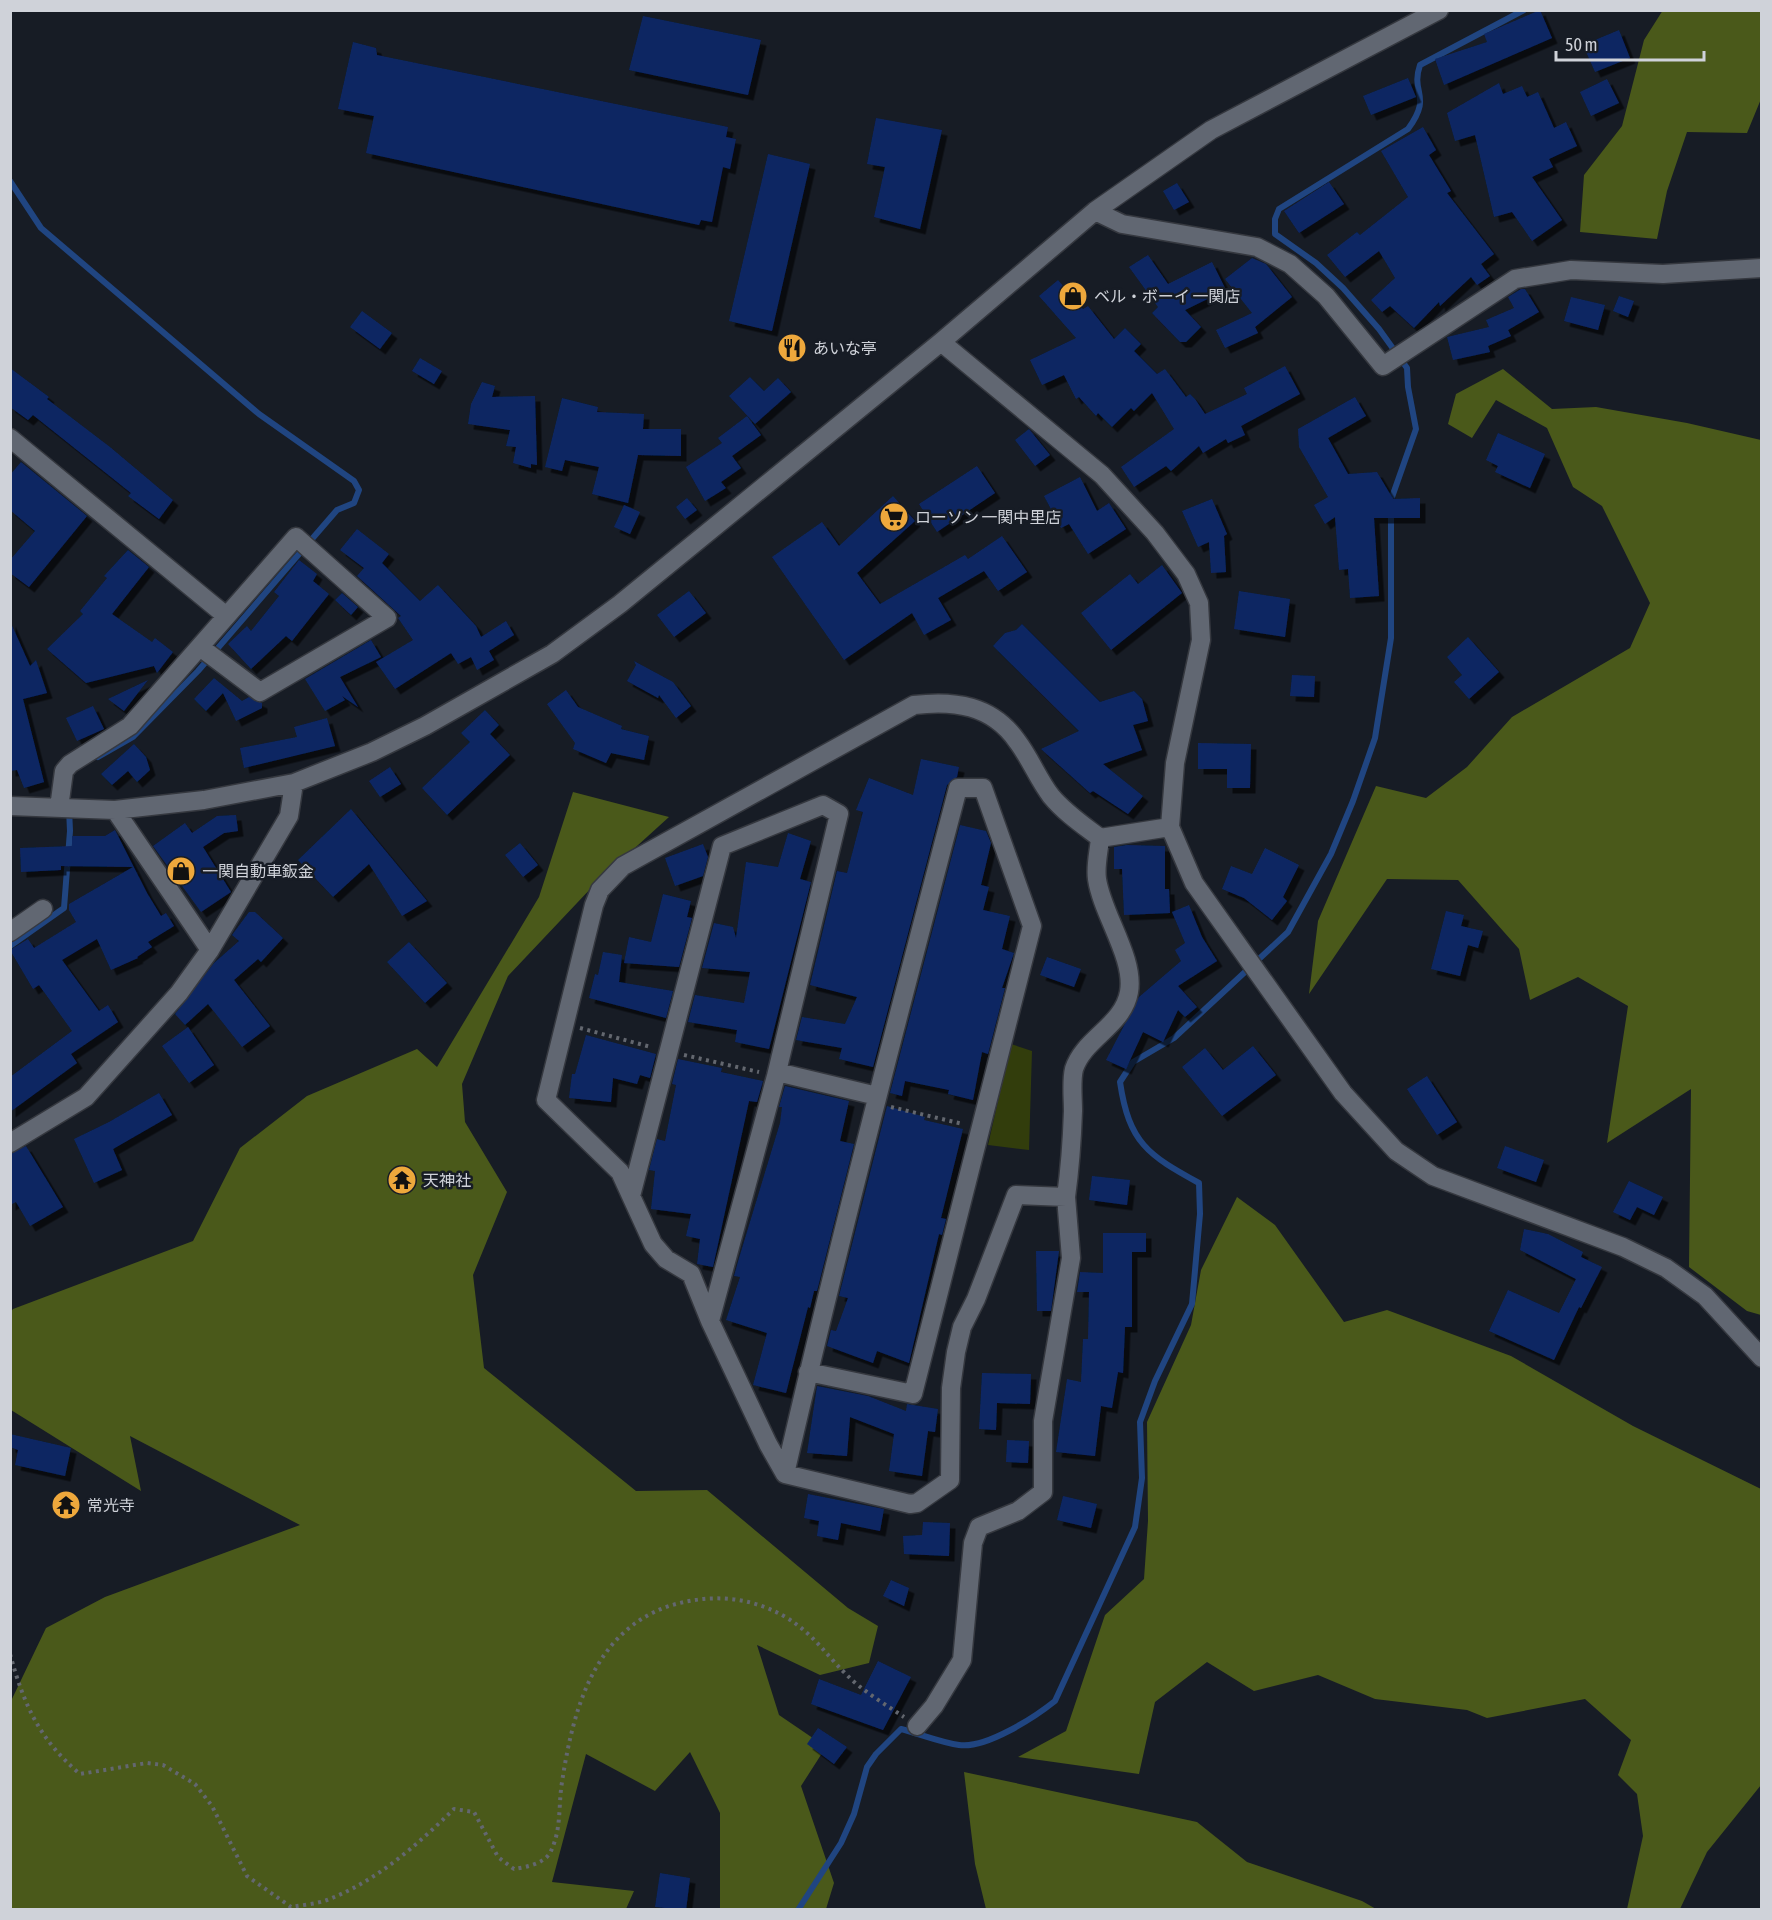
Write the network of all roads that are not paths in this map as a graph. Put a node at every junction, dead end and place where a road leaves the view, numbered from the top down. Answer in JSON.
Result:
{"nodes":[{"id":1,"x":1439,"y":10,"type":"edge"},
{"id":2,"x":1095,"y":211,"type":"junction"},
{"id":3,"x":1761,"y":268,"type":"edge"},
{"id":4,"x":941,"y":342,"type":"junction"},
{"id":5,"x":10,"y":438,"type":"edge"},
{"id":6,"x":225,"y":615,"type":"junction"},
{"id":7,"x":200,"y":647,"type":"junction"},
{"id":8,"x":294,"y":783,"type":"junction"},
{"id":9,"x":10,"y":806,"type":"edge"},
{"id":10,"x":59,"y":808,"type":"junction"},
{"id":11,"x":115,"y":810,"type":"junction"},
{"id":12,"x":1170,"y":826,"type":"junction"},
{"id":13,"x":1100,"y":838,"type":"junction"},
{"id":14,"x":43,"y":909,"type":"dead end"},
{"id":15,"x":10,"y":932,"type":"edge"},
{"id":16,"x":210,"y":950,"type":"junction"},
{"id":17,"x":777,"y":1072,"type":"junction"},
{"id":18,"x":876,"y":1100,"type":"junction"},
{"id":19,"x":10,"y":1143,"type":"edge"},
{"id":20,"x":631,"y":1196,"type":"junction"},
{"id":21,"x":1066,"y":1197,"type":"junction"},
{"id":22,"x":710,"y":1321,"type":"junction"},
{"id":23,"x":1761,"y":1358,"type":"edge"},
{"id":24,"x":808,"y":1372,"type":"junction"},
{"id":25,"x":785,"y":1474,"type":"junction"},
{"id":26,"x":917,"y":1726,"type":"road end"}],
"edges":[{"from":1,"to":2,"type":"street"},
{"from":2,"to":3,"type":"street"},
{"from":2,"to":4,"type":"street"},
{"from":4,"to":8,"type":"street"},
{"from":4,"to":12,"type":"street"},
{"from":5,"to":6,"type":"street"},
{"from":6,"to":7,"type":"street"},
{"from":6,"to":7,"type":"street"},
{"from":7,"to":10,"type":"street"},
{"from":8,"to":11,"type":"street"},
{"from":8,"to":16,"type":"street"},
{"from":9,"to":10,"type":"street"},
{"from":10,"to":11,"type":"street"},
{"from":11,"to":16,"type":"street"},
{"from":12,"to":13,"type":"street"},
{"from":12,"to":23,"type":"street"},
{"from":13,"to":20,"type":"street"},
{"from":13,"to":21,"type":"street"},
{"from":14,"to":15,"type":"street"},
{"from":16,"to":19,"type":"street"},
{"from":17,"to":18,"type":"street"},
{"from":17,"to":20,"type":"street"},
{"from":17,"to":22,"type":"street"},
{"from":18,"to":24,"type":"street"},
{"from":18,"to":24,"type":"street"},
{"from":20,"to":22,"type":"street"},
{"from":21,"to":25,"type":"street"},
{"from":21,"to":26,"type":"street"},
{"from":22,"to":25,"type":"street"},
{"from":24,"to":25,"type":"street"}]}
